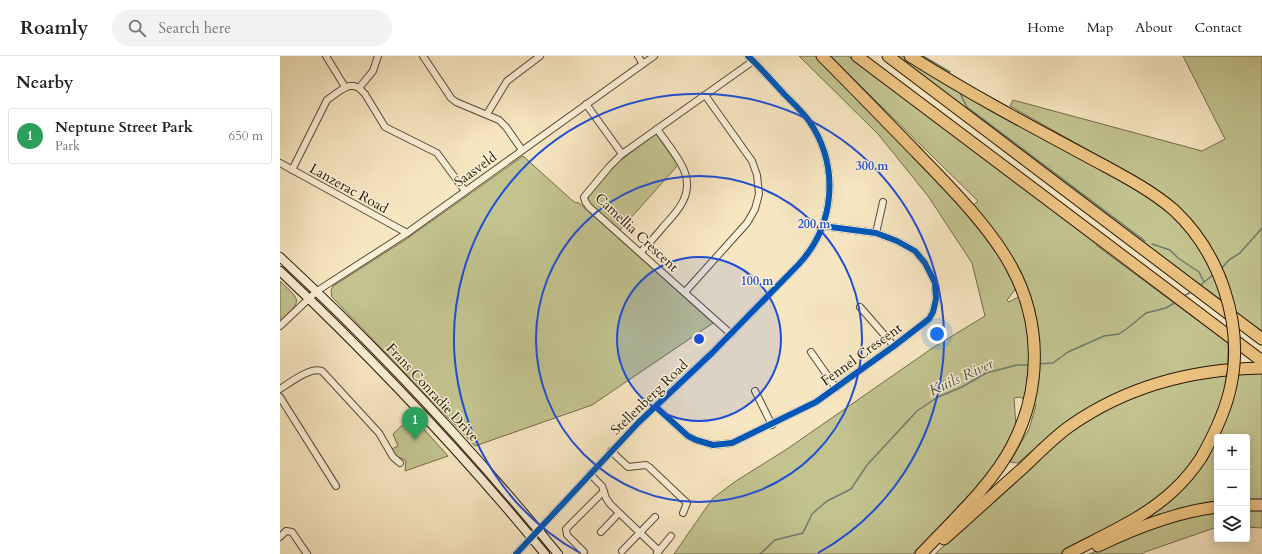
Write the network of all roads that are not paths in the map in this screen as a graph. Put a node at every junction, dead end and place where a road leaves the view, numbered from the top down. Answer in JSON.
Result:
{"nodes":[{"id":1,"x":326,"y":56,"type":"edge"},
{"id":2,"x":378,"y":56,"type":"edge"},
{"id":3,"x":540,"y":56,"type":"edge"},
{"id":4,"x":638,"y":56,"type":"edge"},
{"id":5,"x":654,"y":56,"type":"edge"},
{"id":6,"x":822,"y":56,"type":"edge"},
{"id":7,"x":857,"y":56,"type":"edge"},
{"id":8,"x":888,"y":56,"type":"edge"},
{"id":9,"x":910,"y":56,"type":"edge"},
{"id":10,"x":425,"y":57,"type":"edge"},
{"id":11,"x":751,"y":58,"type":"edge"},
{"id":12,"x":643,"y":64,"type":"junction"},
{"id":13,"x":345,"y":87,"type":"junction"},
{"id":14,"x":359,"y":88,"type":"junction"},
{"id":15,"x":705,"y":95,"type":"junction"},
{"id":16,"x":586,"y":104,"type":"junction"},
{"id":17,"x":487,"y":114,"type":"junction"},
{"id":18,"x":657,"y":129,"type":"junction"},
{"id":19,"x":522,"y":150,"type":"junction"},
{"id":20,"x":622,"y":154,"type":"junction"},
{"id":21,"x":280,"y":163,"type":"edge"},
{"id":22,"x":292,"y":170,"type":"junction"},
{"id":23,"x":465,"y":191,"type":"junction"},
{"id":24,"x":883,"y":202,"type":"dead end"},
{"id":25,"x":823,"y":226,"type":"junction"},
{"id":26,"x":407,"y":233,"type":"junction"},
{"id":27,"x":876,"y":233,"type":"junction"},
{"id":28,"x":641,"y":252,"type":"junction"},
{"id":29,"x":280,"y":257,"type":"edge"},
{"id":30,"x":280,"y":271,"type":"edge"},
{"id":31,"x":318,"y":291,"type":"junction"},
{"id":32,"x":685,"y":292,"type":"junction"},
{"id":33,"x":309,"y":298,"type":"junction"},
{"id":34,"x":860,"y":307,"type":"dead end"},
{"id":35,"x":280,"y":326,"type":"edge"},
{"id":36,"x":731,"y":334,"type":"junction"},
{"id":37,"x":1262,"y":339,"type":"edge"},
{"id":38,"x":894,"y":346,"type":"junction"},
{"id":39,"x":811,"y":352,"type":"dead end"},
{"id":40,"x":1262,"y":361,"type":"edge"},
{"id":41,"x":1262,"y":368,"type":"edge"},
{"id":42,"x":836,"y":388,"type":"junction"},
{"id":43,"x":280,"y":389,"type":"edge"},
{"id":44,"x":755,"y":391,"type":"dead end"},
{"id":45,"x":280,"y":397,"type":"edge"},
{"id":46,"x":656,"y":407,"type":"junction"},
{"id":47,"x":772,"y":424,"type":"junction"},
{"id":48,"x":611,"y":451,"type":"junction"},
{"id":49,"x":400,"y":463,"type":"dead end"},
{"id":50,"x":590,"y":474,"type":"junction"},
{"id":51,"x":336,"y":486,"type":"dead end"},
{"id":52,"x":604,"y":490,"type":"junction"},
{"id":53,"x":1262,"y":504,"type":"edge"},
{"id":54,"x":1250,"y":505,"type":"edge"},
{"id":55,"x":1214,"y":508,"type":"edge"},
{"id":56,"x":619,"y":513,"type":"junction"},
{"id":57,"x":683,"y":513,"type":"dead end"},
{"id":58,"x":654,"y":517,"type":"dead end"},
{"id":59,"x":538,"y":530,"type":"junction"},
{"id":60,"x":601,"y":532,"type":"dead end"},
{"id":61,"x":639,"y":532,"type":"junction"},
{"id":62,"x":280,"y":536,"type":"edge"},
{"id":63,"x":671,"y":536,"type":"dead end"},
{"id":64,"x":531,"y":538,"type":"junction"},
{"id":65,"x":622,"y":551,"type":"dead end"},
{"id":66,"x":584,"y":552,"type":"dead end"},
{"id":67,"x":658,"y":552,"type":"edge"},
{"id":68,"x":307,"y":554,"type":"edge"},
{"id":69,"x":516,"y":554,"type":"edge"},
{"id":70,"x":545,"y":554,"type":"edge"},
{"id":71,"x":558,"y":554,"type":"edge"},
{"id":72,"x":922,"y":554,"type":"edge"},
{"id":73,"x":928,"y":554,"type":"edge"},
{"id":74,"x":1068,"y":554,"type":"edge"},
{"id":75,"x":1082,"y":554,"type":"edge"}],
"edges":[{"from":1,"to":13,"type":"street"},
{"from":2,"to":14,"type":"street"},
{"from":3,"to":17,"type":"street"},
{"from":4,"to":12,"type":"street"},
{"from":5,"to":12,"type":"street","name":"Saasveld"},
{"from":6,"to":72,"type":"highway"},
{"from":7,"to":40,"type":"highway"},
{"from":8,"to":37,"type":"highway"},
{"from":9,"to":74,"type":"highway","bridge":true},
{"from":10,"to":17,"type":"street"},
{"from":11,"to":15,"type":"street","name":"Camellia Crescent"},
{"from":11,"to":25,"type":"street","name":"Stellenberg Road"},
{"from":12,"to":16,"type":"street","name":"Saasveld"},
{"from":13,"to":14,"type":"street"},
{"from":13,"to":22,"type":"street"},
{"from":14,"to":23,"type":"street"},
{"from":15,"to":18,"type":"street","name":"Camellia Crescent"},
{"from":15,"to":32,"type":"street"},
{"from":16,"to":19,"type":"street","name":"Saasveld"},
{"from":16,"to":20,"type":"street"},
{"from":17,"to":19,"type":"street"},
{"from":18,"to":20,"type":"street","name":"Camellia Crescent"},
{"from":18,"to":28,"type":"street"},
{"from":19,"to":23,"type":"street","name":"Saasveld"},
{"from":20,"to":28,"type":"street","name":"Camellia Crescent"},
{"from":21,"to":22,"type":"street","name":"Lanzerac Road"},
{"from":22,"to":26,"type":"street","name":"Lanzerac Road"},
{"from":23,"to":26,"type":"street","name":"Saasveld"},
{"from":24,"to":27,"type":"street"},
{"from":25,"to":27,"type":"street","name":"Fennel Crescent"},
{"from":25,"to":36,"type":"street","name":"Stellenberg Road"},
{"from":26,"to":31,"type":"street","name":"Saasveld"},
{"from":27,"to":38,"type":"street","name":"Fennel Crescent"},
{"from":28,"to":32,"type":"street","name":"Camellia Crescent"},
{"from":29,"to":31,"type":"street","name":"Frans Conradie Drive"},
{"from":30,"to":33,"type":"street","name":"Frans Conradie Drive"},
{"from":31,"to":33,"type":"street","name":"Saasveld"},
{"from":31,"to":59,"type":"street","name":"Frans Conradie Drive"},
{"from":32,"to":36,"type":"street","name":"Camellia Crescent"},
{"from":33,"to":35,"type":"street","name":"Saasveld"},
{"from":33,"to":64,"type":"street","name":"Frans Conradie Drive"},
{"from":34,"to":38,"type":"street"},
{"from":36,"to":46,"type":"street","name":"Stellenberg Road"},
{"from":38,"to":42,"type":"street","name":"Fennel Crescent"},
{"from":39,"to":42,"type":"street"},
{"from":41,"to":73,"type":"highway"},
{"from":42,"to":47,"type":"street","name":"Fennel Crescent"},
{"from":43,"to":49,"type":"street"},
{"from":44,"to":47,"type":"street"},
{"from":45,"to":51,"type":"street"},
{"from":46,"to":47,"type":"street","name":"Fennel Crescent"},
{"from":46,"to":48,"type":"street","name":"Stellenberg Road"},
{"from":48,"to":50,"type":"street","name":"Stellenberg Road"},
{"from":48,"to":57,"type":"street"},
{"from":50,"to":52,"type":"street"},
{"from":50,"to":59,"type":"street","name":"Stellenberg Road"},
{"from":52,"to":56,"type":"street"},
{"from":52,"to":66,"type":"street"},
{"from":53,"to":54,"type":"highway"},
{"from":55,"to":75,"type":"highway"},
{"from":56,"to":60,"type":"street"},
{"from":56,"to":61,"type":"street"},
{"from":58,"to":61,"type":"street"},
{"from":59,"to":64,"type":"street","name":"Stellenberg Road"},
{"from":59,"to":71,"type":"street","name":"Frans Conradie Drive"},
{"from":61,"to":65,"type":"street"},
{"from":61,"to":67,"type":"street"},
{"from":62,"to":68,"type":"street"},
{"from":63,"to":67,"type":"street"},
{"from":64,"to":69,"type":"street","name":"Stellenberg Road"},
{"from":64,"to":70,"type":"street","name":"Frans Conradie Drive"}]}
